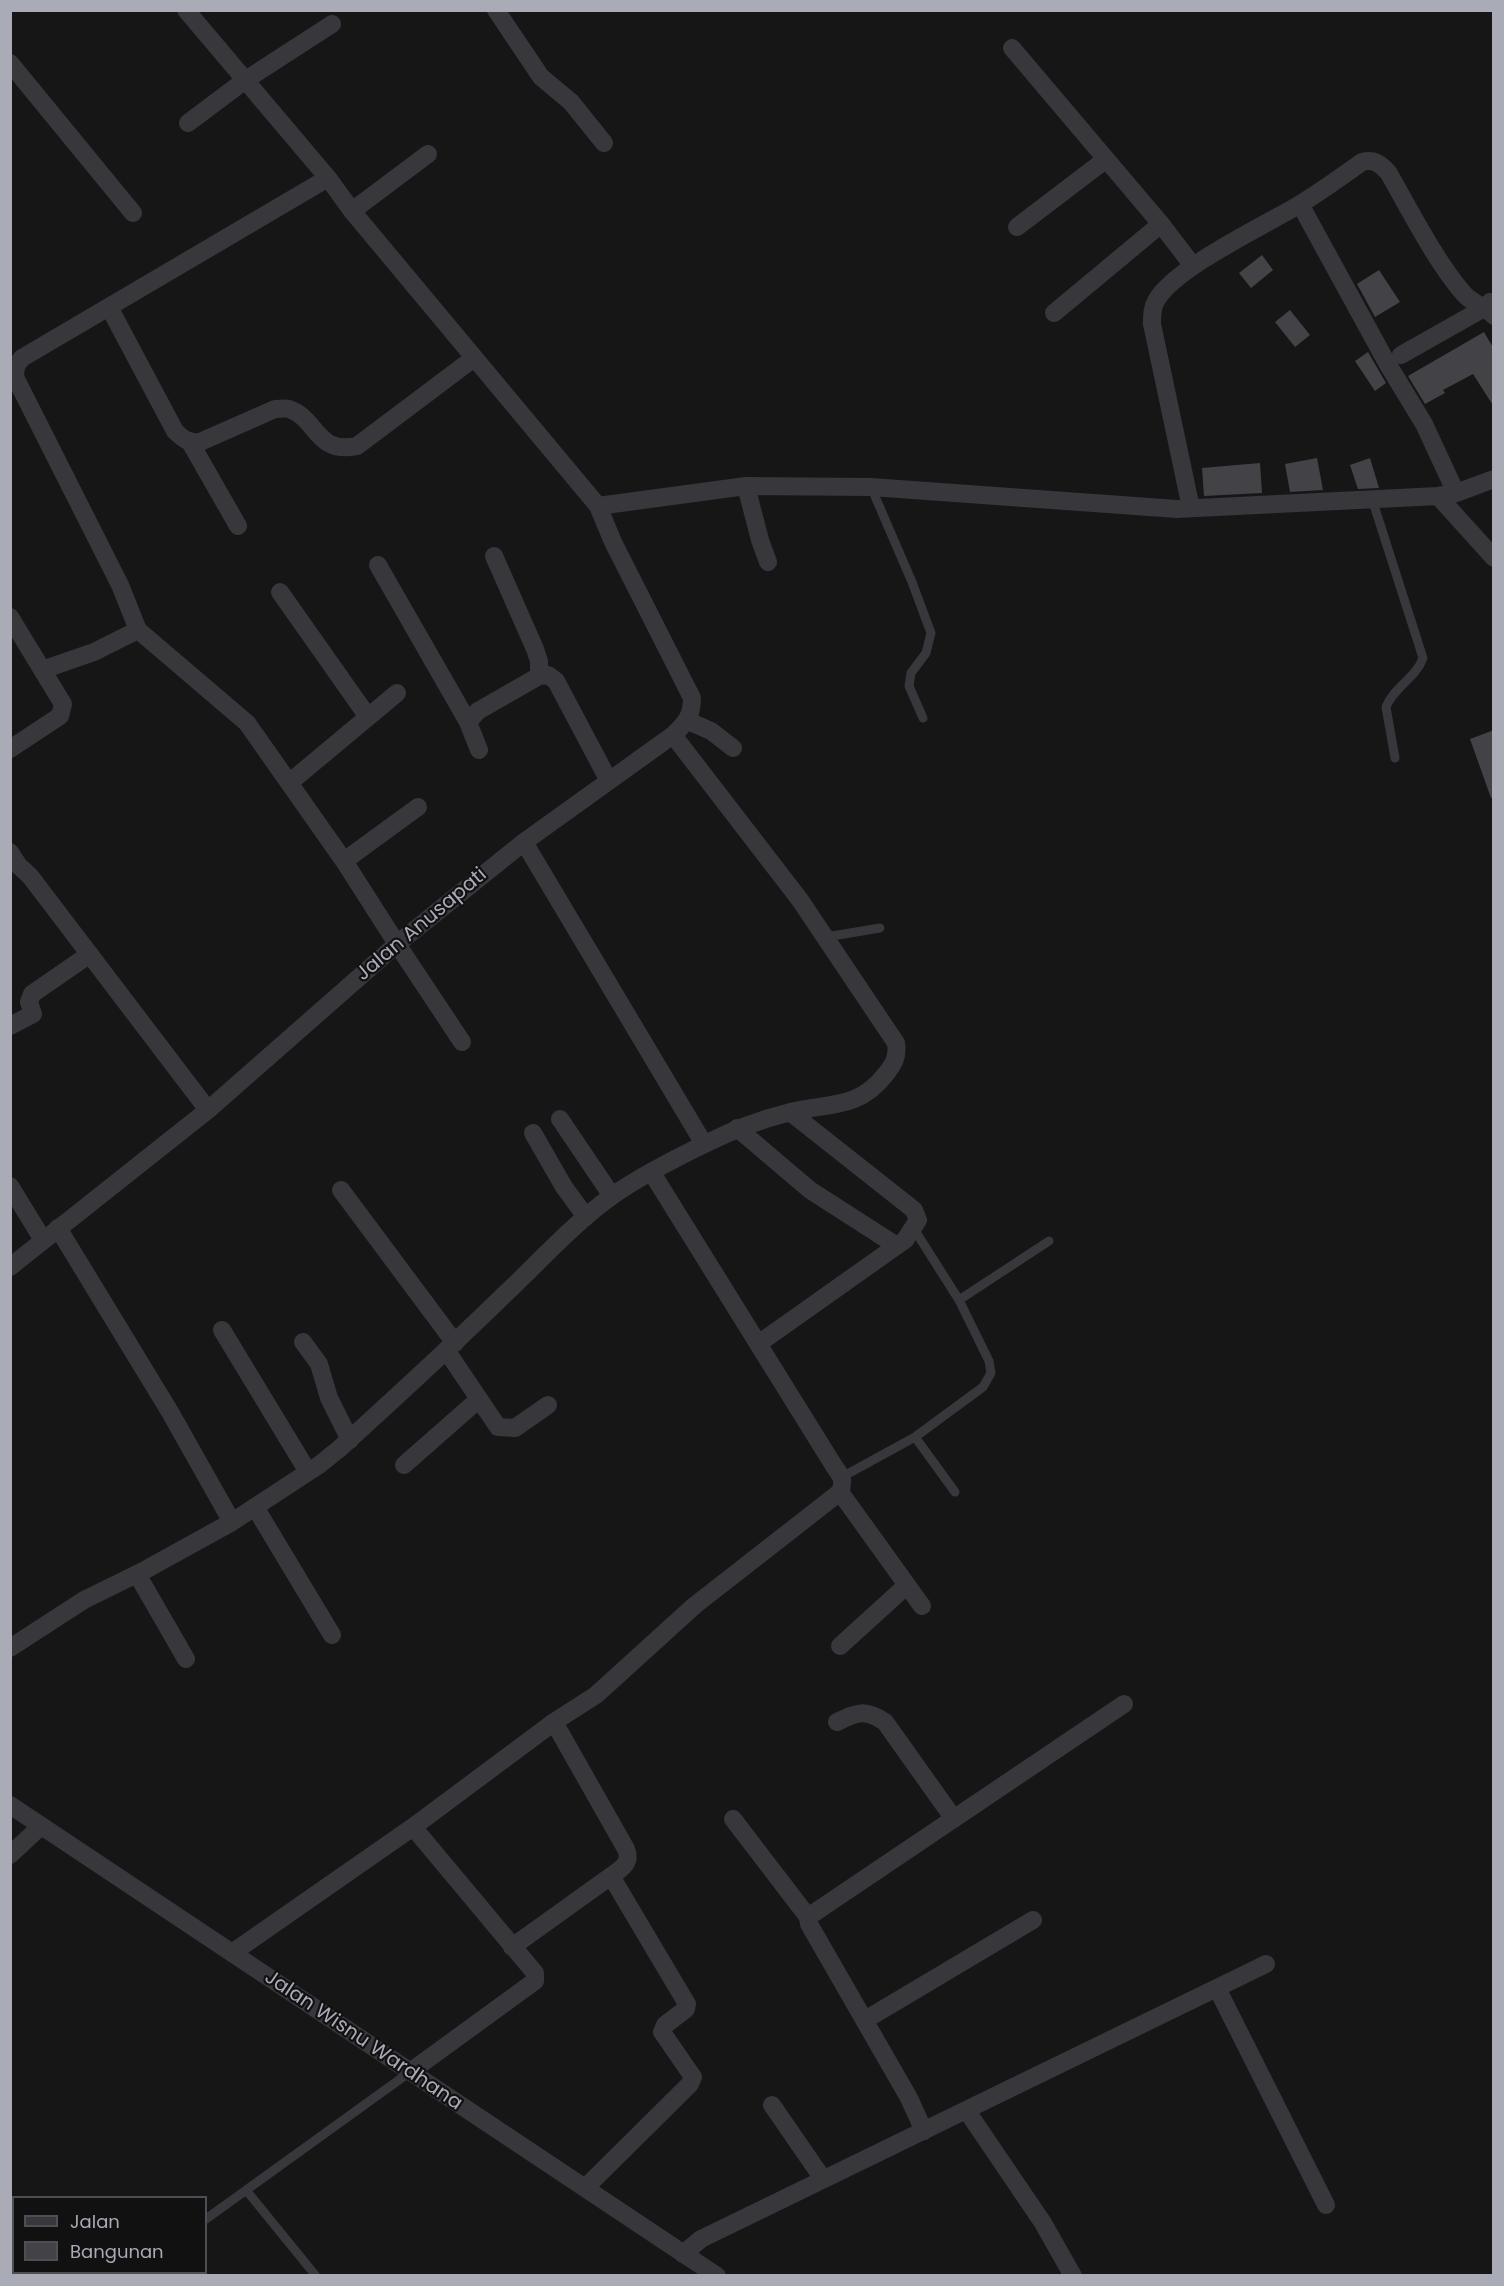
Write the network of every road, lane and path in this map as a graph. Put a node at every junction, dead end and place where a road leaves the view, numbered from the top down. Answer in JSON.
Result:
{"nodes":[{"id":1,"x":186,"y":10,"type":"edge"},
{"id":2,"x":496,"y":10,"type":"edge"},
{"id":3,"x":332,"y":24,"type":"dead end"},
{"id":4,"x":1012,"y":48,"type":"dead end"},
{"id":5,"x":10,"y":63,"type":"edge"},
{"id":6,"x":244,"y":81,"type":"junction"},
{"id":7,"x":188,"y":123,"type":"dead end"},
{"id":8,"x":604,"y":143,"type":"dead end"},
{"id":9,"x":428,"y":154,"type":"dead end"},
{"id":10,"x":1106,"y":160,"type":"junction"},
{"id":11,"x":328,"y":178,"type":"junction"},
{"id":12,"x":1300,"y":204,"type":"junction"},
{"id":13,"x":352,"y":211,"type":"junction"},
{"id":14,"x":133,"y":213,"type":"dead end"},
{"id":15,"x":1161,"y":224,"type":"junction"},
{"id":16,"x":1017,"y":227,"type":"dead end"},
{"id":17,"x":1193,"y":266,"type":"junction"},
{"id":18,"x":109,"y":307,"type":"junction"},
{"id":19,"x":1491,"y":307,"type":"edge"},
{"id":20,"x":1054,"y":313,"type":"dead end"},
{"id":21,"x":1401,"y":355,"type":"dead end"},
{"id":22,"x":474,"y":358,"type":"junction"},
{"id":23,"x":14,"y":387,"type":"edge"},
{"id":24,"x":190,"y":442,"type":"junction"},
{"id":25,"x":1494,"y":479,"type":"edge"},
{"id":26,"x":746,"y":486,"type":"junction"},
{"id":27,"x":871,"y":487,"type":"junction"},
{"id":28,"x":1456,"y":493,"type":"junction"},
{"id":29,"x":1438,"y":496,"type":"junction"},
{"id":30,"x":1372,"y":499,"type":"junction"},
{"id":31,"x":1191,"y":508,"type":"junction"},
{"id":32,"x":600,"y":512,"type":"junction"},
{"id":33,"x":238,"y":526,"type":"dead end"},
{"id":34,"x":494,"y":556,"type":"dead end"},
{"id":35,"x":1494,"y":558,"type":"edge"},
{"id":36,"x":768,"y":562,"type":"dead end"},
{"id":37,"x":378,"y":566,"type":"dead end"},
{"id":38,"x":280,"y":592,"type":"dead end"},
{"id":39,"x":10,"y":617,"type":"edge"},
{"id":40,"x":138,"y":630,"type":"junction"},
{"id":41,"x":42,"y":670,"type":"junction"},
{"id":42,"x":539,"y":676,"type":"junction"},
{"id":43,"x":397,"y":693,"type":"dead end"},
{"id":44,"x":368,"y":717,"type":"junction"},
{"id":45,"x":923,"y":718,"type":"dead end"},
{"id":46,"x":688,"y":721,"type":"junction"},
{"id":47,"x":468,"y":722,"type":"junction"},
{"id":48,"x":673,"y":735,"type":"junction"},
{"id":49,"x":733,"y":748,"type":"dead end"},
{"id":50,"x":10,"y":749,"type":"edge"},
{"id":51,"x":479,"y":750,"type":"dead end"},
{"id":52,"x":1395,"y":758,"type":"dead end"},
{"id":53,"x":609,"y":781,"type":"junction"},
{"id":54,"x":289,"y":783,"type":"junction"},
{"id":55,"x":418,"y":807,"type":"dead end"},
{"id":56,"x":524,"y":842,"type":"junction"},
{"id":57,"x":344,"y":861,"type":"junction"},
{"id":58,"x":13,"y":864,"type":"edge"},
{"id":59,"x":880,"y":928,"type":"dead end"},
{"id":60,"x":826,"y":937,"type":"junction"},
{"id":61,"x":397,"y":944,"type":"junction"},
{"id":62,"x":90,"y":954,"type":"junction"},
{"id":63,"x":10,"y":1026,"type":"edge"},
{"id":64,"x":462,"y":1042,"type":"dead end"},
{"id":65,"x":207,"y":1110,"type":"junction"},
{"id":66,"x":790,"y":1112,"type":"junction"},
{"id":67,"x":560,"y":1119,"type":"dead end"},
{"id":68,"x":737,"y":1128,"type":"junction"},
{"id":69,"x":533,"y":1133,"type":"dead end"},
{"id":70,"x":704,"y":1144,"type":"junction"},
{"id":71,"x":652,"y":1173,"type":"junction"},
{"id":72,"x":10,"y":1186,"type":"edge"},
{"id":73,"x":341,"y":1190,"type":"dead end"},
{"id":74,"x":612,"y":1196,"type":"junction"},
{"id":75,"x":586,"y":1217,"type":"junction"},
{"id":76,"x":58,"y":1228,"type":"junction"},
{"id":77,"x":914,"y":1229,"type":"junction"},
{"id":78,"x":43,"y":1240,"type":"junction"},
{"id":79,"x":1049,"y":1241,"type":"dead end"},
{"id":80,"x":897,"y":1246,"type":"junction"},
{"id":81,"x":10,"y":1267,"type":"edge"},
{"id":82,"x":959,"y":1300,"type":"junction"},
{"id":83,"x":222,"y":1330,"type":"dead end"},
{"id":84,"x":303,"y":1342,"type":"dead end"},
{"id":85,"x":758,"y":1344,"type":"junction"},
{"id":86,"x":451,"y":1347,"type":"junction"},
{"id":87,"x":479,"y":1399,"type":"junction"},
{"id":88,"x":548,"y":1405,"type":"dead end"},
{"id":89,"x":915,"y":1437,"type":"junction"},
{"id":90,"x":350,"y":1440,"type":"junction"},
{"id":91,"x":404,"y":1466,"type":"dead end"},
{"id":92,"x":308,"y":1472,"type":"junction"},
{"id":93,"x":841,"y":1484,"type":"junction"},
{"id":94,"x":955,"y":1492,"type":"dead end"},
{"id":95,"x":255,"y":1507,"type":"junction"},
{"id":96,"x":232,"y":1522,"type":"junction"},
{"id":97,"x":138,"y":1574,"type":"junction"},
{"id":98,"x":906,"y":1586,"type":"junction"},
{"id":99,"x":922,"y":1606,"type":"dead end"},
{"id":100,"x":332,"y":1635,"type":"dead end"},
{"id":101,"x":840,"y":1646,"type":"dead end"},
{"id":102,"x":10,"y":1648,"type":"edge"},
{"id":103,"x":186,"y":1659,"type":"dead end"},
{"id":104,"x":1124,"y":1704,"type":"dead end"},
{"id":105,"x":554,"y":1722,"type":"junction"},
{"id":106,"x":837,"y":1722,"type":"dead end"},
{"id":107,"x":10,"y":1805,"type":"edge"},
{"id":108,"x":733,"y":1819,"type":"dead end"},
{"id":109,"x":954,"y":1819,"type":"junction"},
{"id":110,"x":41,"y":1827,"type":"junction"},
{"id":111,"x":413,"y":1827,"type":"junction"},
{"id":112,"x":10,"y":1855,"type":"edge"},
{"id":113,"x":611,"y":1876,"type":"junction"},
{"id":114,"x":808,"y":1917,"type":"junction"},
{"id":115,"x":1033,"y":1920,"type":"dead end"},
{"id":116,"x":512,"y":1947,"type":"junction"},
{"id":117,"x":232,"y":1953,"type":"junction"},
{"id":118,"x":1266,"y":1964,"type":"dead end"},
{"id":119,"x":1217,"y":1988,"type":"junction"},
{"id":120,"x":865,"y":2020,"type":"junction"},
{"id":121,"x":410,"y":2072,"type":"junction"},
{"id":122,"x":772,"y":2105,"type":"dead end"},
{"id":123,"x":967,"y":2111,"type":"junction"},
{"id":124,"x":924,"y":2130,"type":"junction"},
{"id":125,"x":823,"y":2179,"type":"junction"},
{"id":126,"x":585,"y":2188,"type":"junction"},
{"id":127,"x":246,"y":2190,"type":"junction"},
{"id":128,"x":1326,"y":2205,"type":"dead end"},
{"id":129,"x":207,"y":2217,"type":"edge"},
{"id":130,"x":683,"y":2253,"type":"junction"},
{"id":131,"x":714,"y":2275,"type":"edge"},
{"id":132,"x":316,"y":2276,"type":"edge"},
{"id":133,"x":1073,"y":2276,"type":"edge"}],
"edges":[{"from":1,"to":6,"type":"street"},
{"from":2,"to":8,"type":"street"},
{"from":3,"to":6,"type":"street"},
{"from":4,"to":10,"type":"street"},
{"from":5,"to":14,"type":"street"},
{"from":6,"to":7,"type":"street"},
{"from":6,"to":11,"type":"street"},
{"from":9,"to":13,"type":"street"},
{"from":10,"to":15,"type":"street"},
{"from":10,"to":16,"type":"street"},
{"from":11,"to":13,"type":"street"},
{"from":11,"to":18,"type":"street"},
{"from":12,"to":17,"type":"street"},
{"from":12,"to":19,"type":"street"},
{"from":12,"to":28,"type":"street"},
{"from":13,"to":22,"type":"street"},
{"from":15,"to":17,"type":"street"},
{"from":15,"to":20,"type":"street"},
{"from":17,"to":31,"type":"street"},
{"from":18,"to":23,"type":"street"},
{"from":18,"to":24,"type":"street"},
{"from":19,"to":21,"type":"street"},
{"from":22,"to":24,"type":"street"},
{"from":22,"to":32,"type":"street"},
{"from":23,"to":40,"type":"street"},
{"from":24,"to":33,"type":"street"},
{"from":25,"to":28,"type":"street"},
{"from":26,"to":27,"type":"street"},
{"from":26,"to":32,"type":"street"},
{"from":26,"to":36,"type":"street"},
{"from":27,"to":31,"type":"street"},
{"from":27,"to":45,"type":"lane"},
{"from":28,"to":29,"type":"street"},
{"from":29,"to":30,"type":"street"},
{"from":29,"to":35,"type":"street"},
{"from":30,"to":31,"type":"street"},
{"from":30,"to":52,"type":"lane"},
{"from":32,"to":46,"type":"street"},
{"from":34,"to":42,"type":"street"},
{"from":37,"to":47,"type":"street"},
{"from":38,"to":44,"type":"street"},
{"from":39,"to":41,"type":"street"},
{"from":40,"to":41,"type":"street"},
{"from":40,"to":54,"type":"street"},
{"from":41,"to":50,"type":"street"},
{"from":42,"to":47,"type":"street"},
{"from":42,"to":53,"type":"street"},
{"from":43,"to":44,"type":"street"},
{"from":44,"to":54,"type":"street"},
{"from":46,"to":48,"type":"street","name":"Jalan Anusapati"},
{"from":46,"to":49,"type":"street"},
{"from":47,"to":51,"type":"street"},
{"from":48,"to":53,"type":"street","name":"Jalan Anusapati"},
{"from":48,"to":60,"type":"street"},
{"from":53,"to":56,"type":"street","name":"Jalan Anusapati"},
{"from":54,"to":57,"type":"street"},
{"from":55,"to":57,"type":"street"},
{"from":56,"to":61,"type":"street","name":"Jalan Anusapati"},
{"from":56,"to":70,"type":"street"},
{"from":57,"to":61,"type":"street"},
{"from":58,"to":62,"type":"street"},
{"from":59,"to":60,"type":"lane"},
{"from":60,"to":66,"type":"street"},
{"from":61,"to":64,"type":"street"},
{"from":61,"to":65,"type":"street","name":"Jalan Anusapati"},
{"from":62,"to":63,"type":"street"},
{"from":62,"to":65,"type":"street"},
{"from":65,"to":76,"type":"street","name":"Jalan Anusapati"},
{"from":66,"to":68,"type":"street"},
{"from":66,"to":77,"type":"street"},
{"from":67,"to":74,"type":"street"},
{"from":68,"to":70,"type":"street"},
{"from":68,"to":80,"type":"street"},
{"from":69,"to":75,"type":"street"},
{"from":70,"to":71,"type":"street"},
{"from":71,"to":74,"type":"street"},
{"from":71,"to":85,"type":"street"},
{"from":72,"to":78,"type":"street"},
{"from":73,"to":86,"type":"street"},
{"from":74,"to":75,"type":"street"},
{"from":75,"to":86,"type":"street"},
{"from":76,"to":78,"type":"street","name":"Jalan Anusapati"},
{"from":76,"to":96,"type":"street"},
{"from":77,"to":80,"type":"street"},
{"from":77,"to":82,"type":"lane"},
{"from":78,"to":81,"type":"street","name":"Jalan Anusapati"},
{"from":79,"to":82,"type":"lane"},
{"from":80,"to":85,"type":"street"},
{"from":82,"to":89,"type":"lane"},
{"from":83,"to":92,"type":"street"},
{"from":84,"to":90,"type":"street"},
{"from":85,"to":93,"type":"street"},
{"from":86,"to":87,"type":"street"},
{"from":86,"to":90,"type":"street"},
{"from":87,"to":88,"type":"street"},
{"from":87,"to":91,"type":"street"},
{"from":89,"to":93,"type":"lane"},
{"from":89,"to":94,"type":"lane"},
{"from":90,"to":92,"type":"street"},
{"from":92,"to":95,"type":"street"},
{"from":93,"to":98,"type":"street"},
{"from":93,"to":105,"type":"street"},
{"from":95,"to":96,"type":"street"},
{"from":95,"to":100,"type":"street"},
{"from":96,"to":97,"type":"street"},
{"from":97,"to":102,"type":"street"},
{"from":97,"to":103,"type":"street"},
{"from":98,"to":99,"type":"street"},
{"from":98,"to":101,"type":"street"},
{"from":104,"to":109,"type":"street"},
{"from":105,"to":111,"type":"street"},
{"from":105,"to":113,"type":"street"},
{"from":106,"to":109,"type":"street"},
{"from":107,"to":110,"type":"street","name":"Jalan Wisnu Wardhana"},
{"from":108,"to":114,"type":"street"},
{"from":109,"to":114,"type":"street"},
{"from":110,"to":112,"type":"street"},
{"from":110,"to":117,"type":"street","name":"Jalan Wisnu Wardhana"},
{"from":111,"to":116,"type":"street"},
{"from":111,"to":117,"type":"street"},
{"from":113,"to":116,"type":"street"},
{"from":113,"to":126,"type":"street"},
{"from":114,"to":120,"type":"street"},
{"from":115,"to":120,"type":"street"},
{"from":116,"to":121,"type":"street"},
{"from":117,"to":121,"type":"street","name":"Jalan Wisnu Wardhana"},
{"from":118,"to":119,"type":"street"},
{"from":119,"to":123,"type":"street"},
{"from":119,"to":128,"type":"street"},
{"from":120,"to":124,"type":"street"},
{"from":121,"to":126,"type":"street","name":"Jalan Wisnu Wardhana"},
{"from":121,"to":127,"type":"lane"},
{"from":122,"to":125,"type":"street"},
{"from":123,"to":124,"type":"street"},
{"from":123,"to":133,"type":"street"},
{"from":124,"to":125,"type":"street"},
{"from":125,"to":130,"type":"street"},
{"from":126,"to":130,"type":"street","name":"Jalan Wisnu Wardhana"},
{"from":127,"to":129,"type":"lane"},
{"from":127,"to":132,"type":"lane"},
{"from":130,"to":131,"type":"street","name":"Jalan Wisnu Wardhana"}]}
